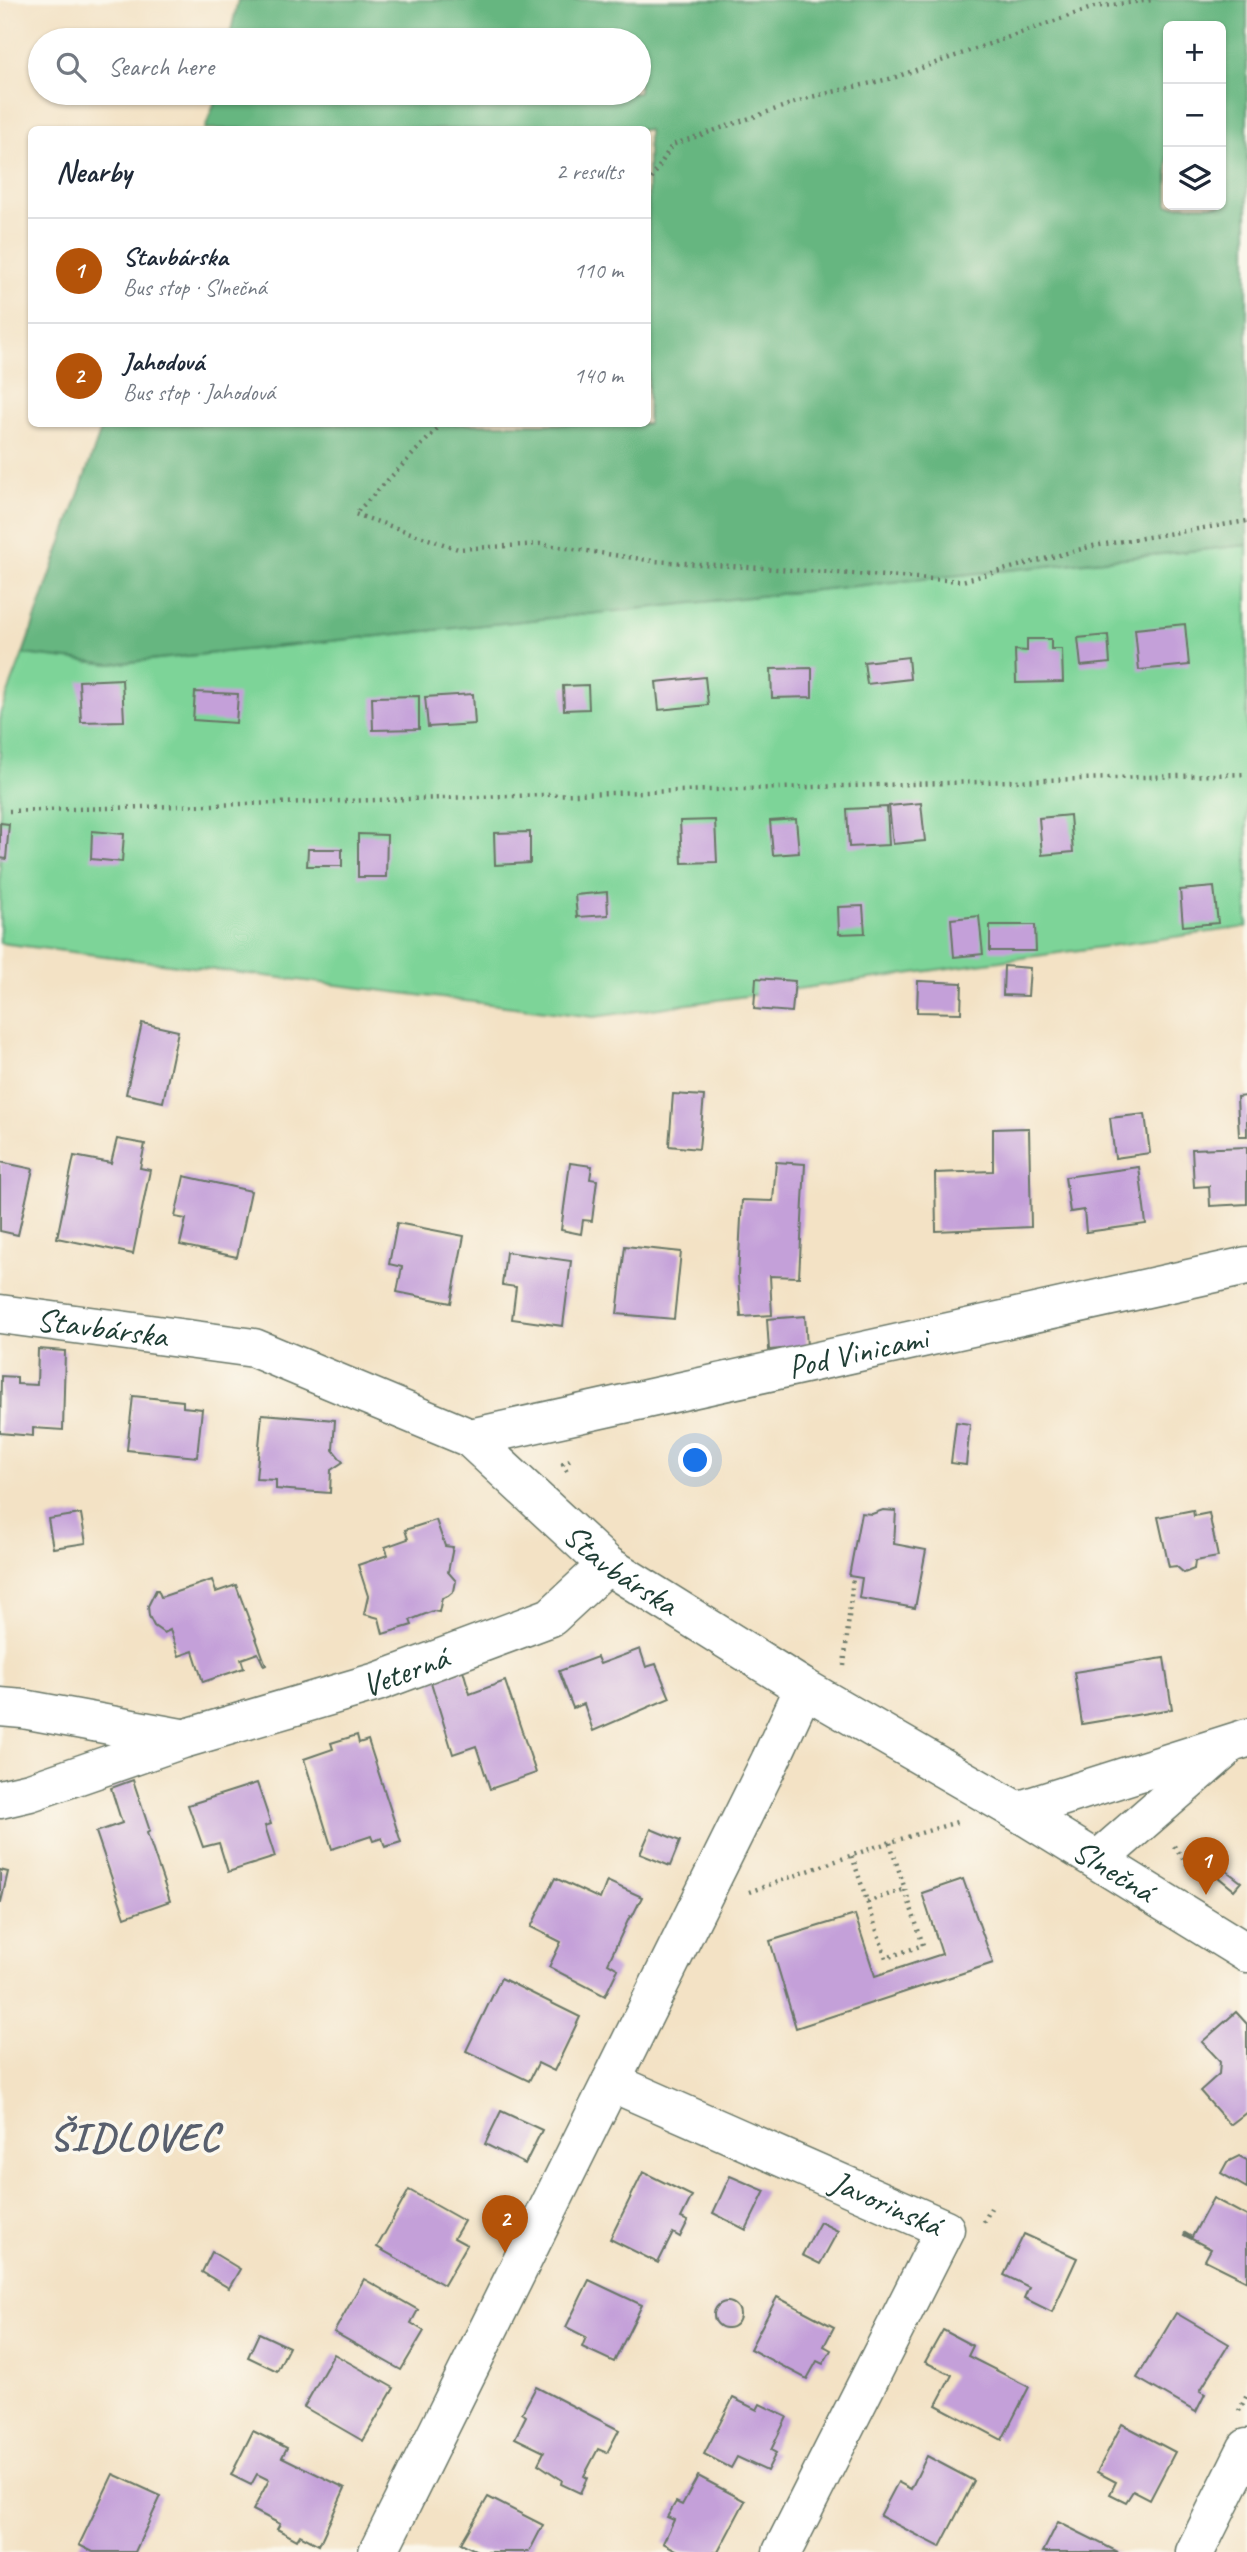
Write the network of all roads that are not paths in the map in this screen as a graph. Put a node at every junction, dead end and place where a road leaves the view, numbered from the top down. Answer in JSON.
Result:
{"nodes":[{"id":1,"x":1247,"y":1266,"type":"edge"},
{"id":2,"x":0,"y":1314,"type":"edge"},
{"id":3,"x":470,"y":1438,"type":"junction"},
{"id":4,"x":607,"y":1565,"type":"junction"},
{"id":5,"x":804,"y":1688,"type":"junction"},
{"id":6,"x":0,"y":1707,"type":"edge"},
{"id":7,"x":183,"y":1739,"type":"junction"},
{"id":8,"x":1241,"y":1740,"type":"edge"},
{"id":9,"x":0,"y":1799,"type":"edge"},
{"id":10,"x":1012,"y":1809,"type":"junction"},
{"id":11,"x":1098,"y":1860,"type":"junction"},
{"id":12,"x":1247,"y":1952,"type":"edge"},
{"id":13,"x":611,"y":2082,"type":"junction"},
{"id":14,"x":1247,"y":2448,"type":"edge"},
{"id":15,"x":378,"y":2552,"type":"edge"},
{"id":16,"x":782,"y":2552,"type":"edge"},
{"id":17,"x":1195,"y":2552,"type":"edge"}],
"edges":[{"from":1,"to":3,"type":"street","name":"Pod Vinicami"},
{"from":2,"to":3,"type":"street","name":"Stavbárska"},
{"from":3,"to":4,"type":"street","name":"Stavbárska"},
{"from":4,"to":5,"type":"street","name":"Stavbárska"},
{"from":4,"to":7,"type":"street","name":"Veterná"},
{"from":5,"to":10,"type":"street","name":"Stavbárska"},
{"from":5,"to":13,"type":"street"},
{"from":6,"to":7,"type":"street","name":"Veterná"},
{"from":7,"to":9,"type":"street","name":"Veterná"},
{"from":8,"to":10,"type":"street"},
{"from":8,"to":11,"type":"street"},
{"from":10,"to":11,"type":"street","name":"Slnečná"},
{"from":11,"to":12,"type":"street","name":"Slnečná"},
{"from":13,"to":15,"type":"street"},
{"from":13,"to":16,"type":"street","name":"Javorinská"},
{"from":14,"to":17,"type":"street"}]}
